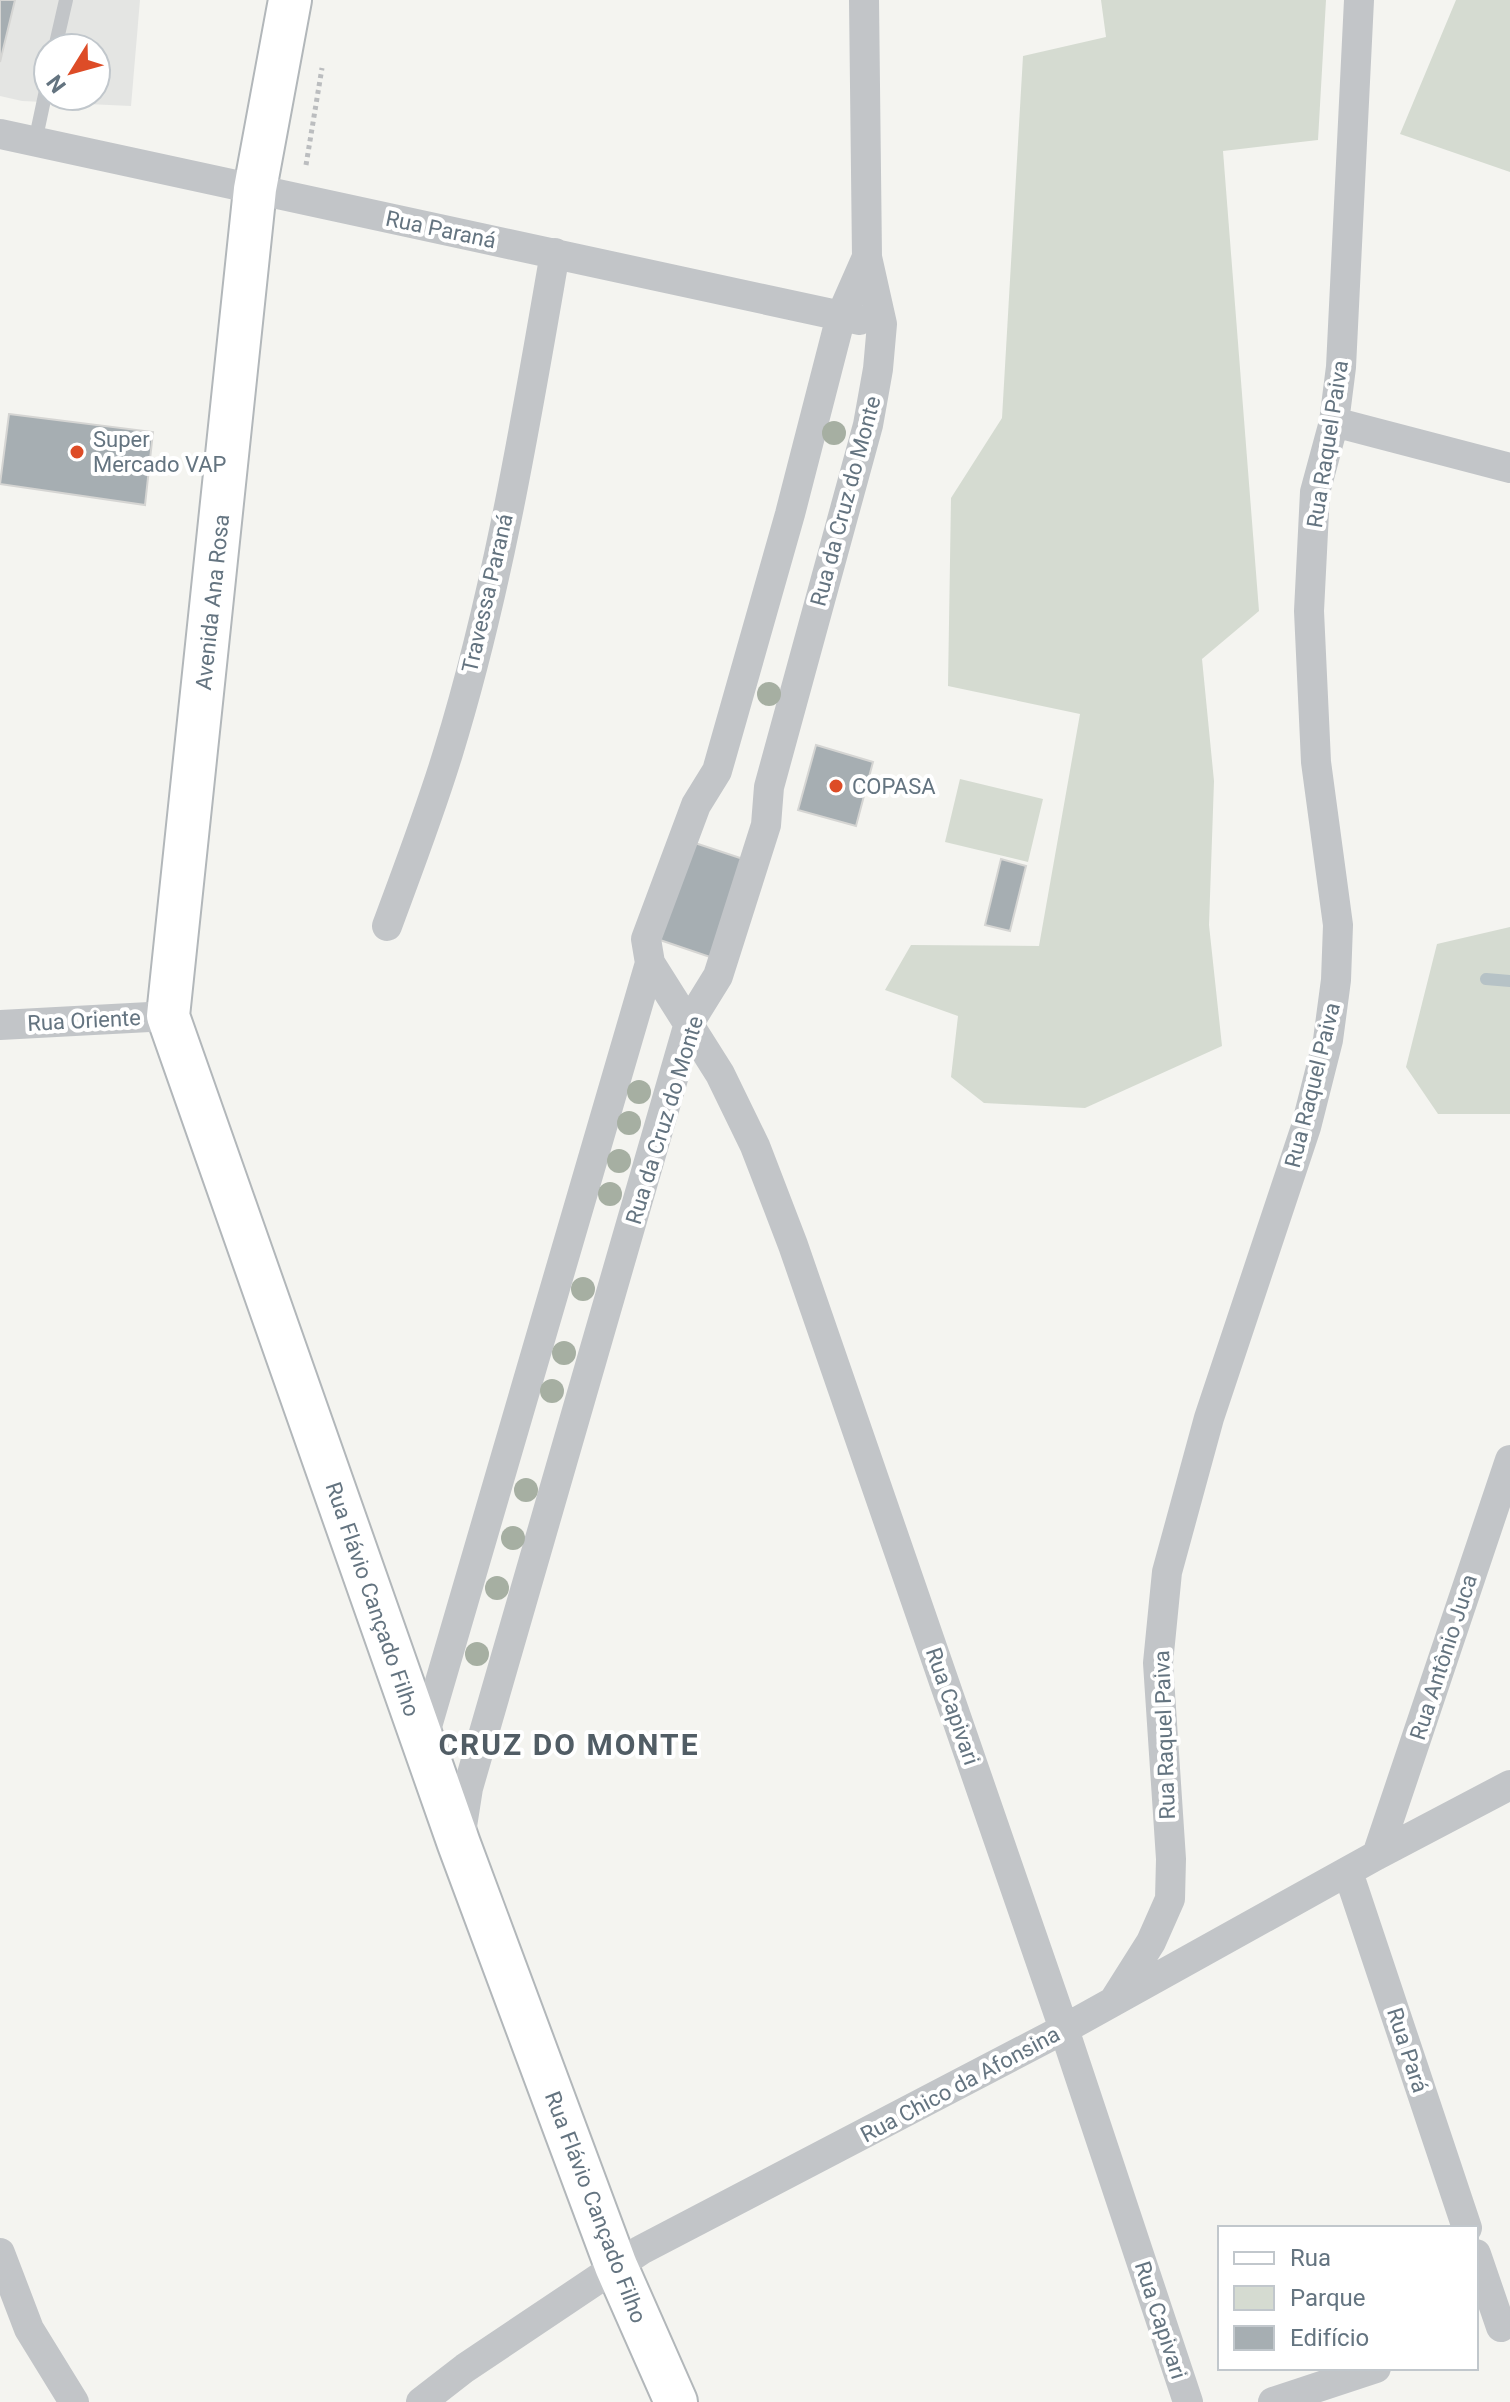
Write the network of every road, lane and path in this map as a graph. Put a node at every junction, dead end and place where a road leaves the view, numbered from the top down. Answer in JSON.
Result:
{"nodes":[{"id":1,"x":66,"y":0,"type":"edge"},
{"id":2,"x":290,"y":0,"type":"edge"},
{"id":3,"x":864,"y":0,"type":"edge"},
{"id":4,"x":1359,"y":0,"type":"edge"},
{"id":5,"x":59,"y":32,"type":"edge"},
{"id":6,"x":41,"y":112,"type":"edge"},
{"id":7,"x":0,"y":134,"type":"edge"},
{"id":8,"x":35,"y":142,"type":"junction"},
{"id":9,"x":255,"y":189,"type":"junction"},
{"id":10,"x":555,"y":253,"type":"junction"},
{"id":11,"x":867,"y":257,"type":"junction"},
{"id":12,"x":841,"y":316,"type":"junction"},
{"id":13,"x":882,"y":324,"type":"junction"},
{"id":14,"x":1334,"y":422,"type":"junction"},
{"id":15,"x":1510,"y":468,"type":"edge"},
{"id":16,"x":387,"y":926,"type":"dead end"},
{"id":17,"x":650,"y":963,"type":"junction"},
{"id":18,"x":168,"y":1016,"type":"junction"},
{"id":19,"x":689,"y":1023,"type":"junction"},
{"id":20,"x":0,"y":1025,"type":"edge"},
{"id":21,"x":1510,"y":1460,"type":"edge"},
{"id":22,"x":423,"y":1740,"type":"junction"},
{"id":23,"x":1510,"y":1785,"type":"edge"},
{"id":24,"x":459,"y":1844,"type":"junction"},
{"id":25,"x":1377,"y":1855,"type":"junction"},
{"id":26,"x":1348,"y":1872,"type":"junction"},
{"id":27,"x":1115,"y":1999,"type":"junction"},
{"id":28,"x":1064,"y":2029,"type":"junction"},
{"id":29,"x":1466,"y":2226,"type":"edge"},
{"id":30,"x":0,"y":2253,"type":"edge"},
{"id":31,"x":1478,"y":2262,"type":"edge"},
{"id":32,"x":616,"y":2266,"type":"junction"},
{"id":33,"x":1496,"y":2329,"type":"edge"},
{"id":34,"x":1370,"y":2370,"type":"edge"},
{"id":35,"x":74,"y":2402,"type":"edge"},
{"id":36,"x":421,"y":2402,"type":"edge"},
{"id":37,"x":676,"y":2402,"type":"edge"},
{"id":38,"x":1188,"y":2402,"type":"edge"},
{"id":39,"x":1273,"y":2402,"type":"edge"}],
"edges":[{"from":1,"to":5,"type":"lane"},
{"from":2,"to":9,"type":"main road","name":"Avenida Ana Rosa"},
{"from":3,"to":11,"type":"street","name":"Rua da Cruz do Monte"},
{"from":4,"to":14,"type":"street","name":"Rua Raquel Paiva"},
{"from":6,"to":8,"type":"lane"},
{"from":7,"to":8,"type":"street","name":"Rua Paraná"},
{"from":8,"to":9,"type":"street","name":"Rua Paraná"},
{"from":9,"to":10,"type":"street","name":"Rua Paraná"},
{"from":9,"to":18,"type":"main road","name":"Avenida Ana Rosa"},
{"from":10,"to":12,"type":"street","name":"Rua Paraná"},
{"from":10,"to":16,"type":"street","name":"Travessa Paraná"},
{"from":11,"to":12,"type":"street","name":"Rua da Cruz do Monte"},
{"from":11,"to":13,"type":"street","name":"Rua da Cruz do Monte"},
{"from":12,"to":13,"type":"street","name":"Rua Paraná"},
{"from":12,"to":17,"type":"street","name":"Rua da Cruz do Monte"},
{"from":13,"to":19,"type":"street","name":"Rua da Cruz do Monte"},
{"from":14,"to":15,"type":"street"},
{"from":14,"to":27,"type":"street","name":"Rua Raquel Paiva"},
{"from":17,"to":19,"type":"street","name":"Rua Capivari"},
{"from":17,"to":22,"type":"street","name":"Rua da Cruz do Monte"},
{"from":18,"to":20,"type":"street","name":"Rua Oriente"},
{"from":18,"to":22,"type":"main road","name":"Rua Flávio Cançado Filho"},
{"from":19,"to":24,"type":"street","name":"Rua da Cruz do Monte"},
{"from":19,"to":28,"type":"street","name":"Rua Capivari"},
{"from":21,"to":25,"type":"street","name":"Rua Antônio Juca"},
{"from":22,"to":24,"type":"main road","name":"Rua Flávio Cançado Filho"},
{"from":23,"to":25,"type":"street","name":"Rua Chico da Afonsina"},
{"from":24,"to":32,"type":"main road","name":"Rua Flávio Cançado Filho"},
{"from":25,"to":26,"type":"street","name":"Rua Chico da Afonsina"},
{"from":26,"to":27,"type":"street","name":"Rua Chico da Afonsina"},
{"from":26,"to":29,"type":"street","name":"Rua Pará"},
{"from":27,"to":28,"type":"street","name":"Rua Chico da Afonsina"},
{"from":28,"to":32,"type":"street","name":"Rua Chico da Afonsina"},
{"from":28,"to":38,"type":"street","name":"Rua Capivari"},
{"from":30,"to":35,"type":"street"},
{"from":31,"to":33,"type":"street"},
{"from":32,"to":36,"type":"street","name":"Rua Chico da Afonsina"},
{"from":32,"to":37,"type":"main road","name":"Rua Flávio Cançado Filho"},
{"from":34,"to":39,"type":"street"}]}
